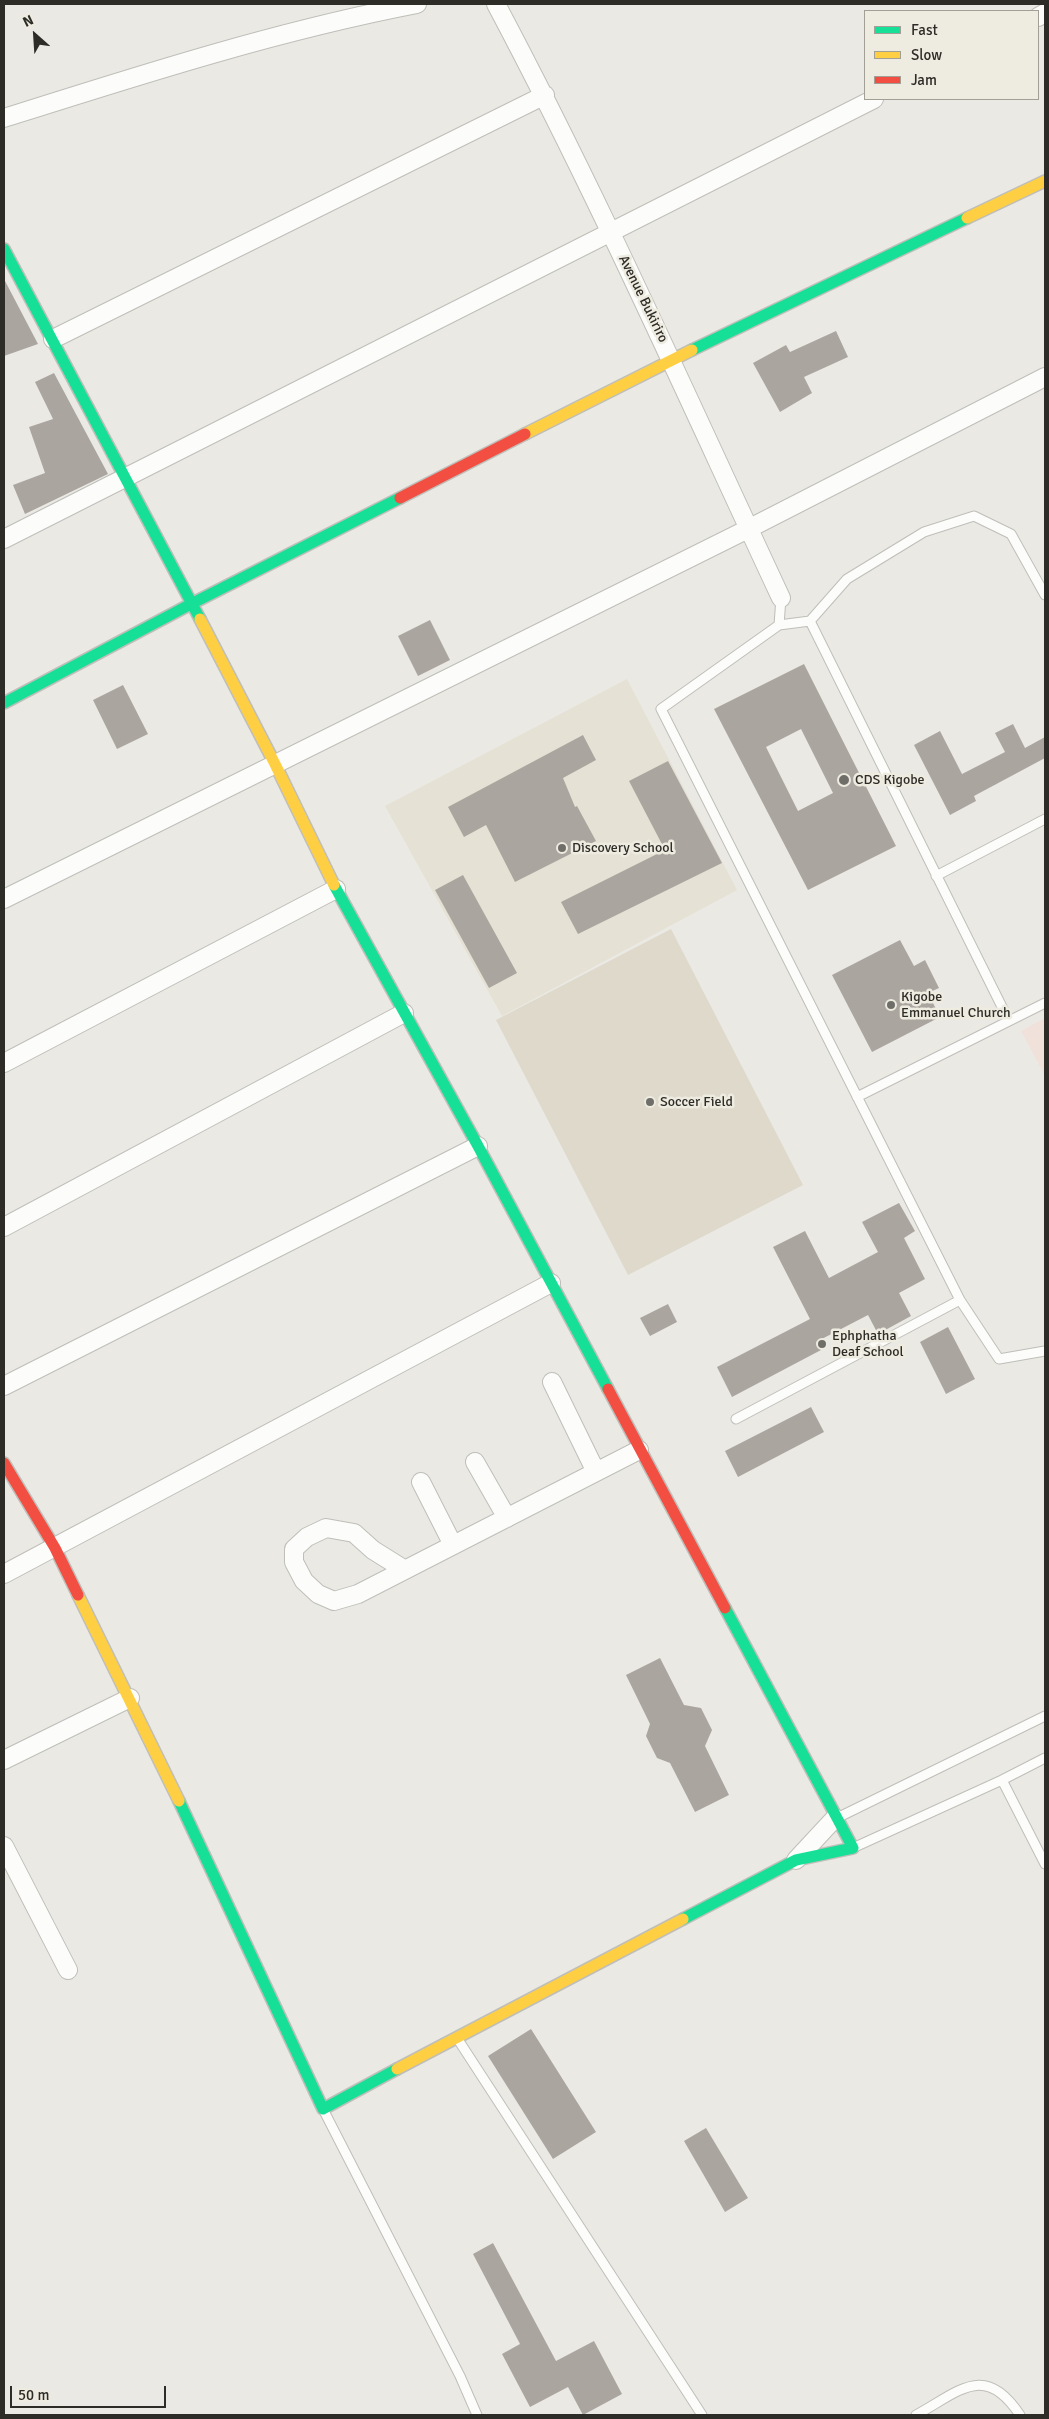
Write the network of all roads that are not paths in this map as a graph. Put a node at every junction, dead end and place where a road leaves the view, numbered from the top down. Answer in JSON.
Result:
{"nodes":[{"id":1,"x":417,"y":4,"type":"edge"},
{"id":2,"x":496,"y":4,"type":"edge"},
{"id":3,"x":544,"y":95,"type":"junction"},
{"id":4,"x":872,"y":100,"type":"edge"},
{"id":5,"x":4,"y":118,"type":"edge"},
{"id":6,"x":1045,"y":181,"type":"edge"},
{"id":7,"x":610,"y":230,"type":"junction"},
{"id":8,"x":4,"y":249,"type":"edge"},
{"id":9,"x":53,"y":339,"type":"junction"},
{"id":10,"x":672,"y":359,"type":"junction"},
{"id":11,"x":1045,"y":376,"type":"edge"},
{"id":12,"x":127,"y":479,"type":"junction"},
{"id":13,"x":748,"y":528,"type":"junction"},
{"id":14,"x":4,"y":539,"type":"edge"},
{"id":15,"x":1045,"y":595,"type":"edge"},
{"id":16,"x":781,"y":598,"type":"joint"},
{"id":17,"x":191,"y":604,"type":"junction"},
{"id":18,"x":810,"y":621,"type":"junction"},
{"id":19,"x":779,"y":625,"type":"junction"},
{"id":20,"x":4,"y":703,"type":"edge"},
{"id":21,"x":275,"y":764,"type":"junction"},
{"id":22,"x":1045,"y":819,"type":"edge"},
{"id":23,"x":936,"y":876,"type":"junction"},
{"id":24,"x":336,"y":889,"type":"junction"},
{"id":25,"x":4,"y":899,"type":"edge"},
{"id":26,"x":1045,"y":1003,"type":"edge"},
{"id":27,"x":404,"y":1013,"type":"junction"},
{"id":28,"x":1010,"y":1021,"type":"junction"},
{"id":29,"x":4,"y":1063,"type":"edge"},
{"id":30,"x":857,"y":1097,"type":"junction"},
{"id":31,"x":478,"y":1146,"type":"junction"},
{"id":32,"x":4,"y":1227,"type":"edge"},
{"id":33,"x":551,"y":1284,"type":"junction"},
{"id":34,"x":960,"y":1300,"type":"junction"},
{"id":35,"x":1045,"y":1351,"type":"edge"},
{"id":36,"x":552,"y":1382,"type":"dead end"},
{"id":37,"x":4,"y":1386,"type":"edge"},
{"id":38,"x":736,"y":1419,"type":"dead end"},
{"id":39,"x":639,"y":1450,"type":"junction"},
{"id":40,"x":4,"y":1462,"type":"edge"},
{"id":41,"x":475,"y":1462,"type":"dead end"},
{"id":42,"x":596,"y":1472,"type":"junction"},
{"id":43,"x":421,"y":1482,"type":"dead end"},
{"id":44,"x":507,"y":1518,"type":"junction"},
{"id":45,"x":453,"y":1545,"type":"junction"},
{"id":46,"x":55,"y":1548,"type":"junction"},
{"id":47,"x":405,"y":1570,"type":"junction"},
{"id":48,"x":4,"y":1574,"type":"edge"},
{"id":49,"x":130,"y":1698,"type":"junction"},
{"id":50,"x":1045,"y":1716,"type":"edge"},
{"id":51,"x":1045,"y":1758,"type":"edge"},
{"id":52,"x":4,"y":1760,"type":"edge"},
{"id":53,"x":1002,"y":1780,"type":"junction"},
{"id":54,"x":836,"y":1818,"type":"junction"},
{"id":55,"x":4,"y":1846,"type":"edge"},
{"id":56,"x":853,"y":1848,"type":"junction"},
{"id":57,"x":796,"y":1860,"type":"junction"},
{"id":58,"x":1045,"y":1864,"type":"edge"},
{"id":59,"x":68,"y":1970,"type":"dead end"},
{"id":60,"x":456,"y":2036,"type":"junction"},
{"id":61,"x":323,"y":2109,"type":"junction"},
{"id":62,"x":477,"y":2415,"type":"edge"},
{"id":63,"x":702,"y":2415,"type":"edge"},
{"id":64,"x":916,"y":2415,"type":"edge"},
{"id":65,"x":1020,"y":2415,"type":"edge"}],
"edges":[{"from":1,"to":5,"type":"street"},
{"from":2,"to":3,"type":"street","name":"Avenue Bukiriro"},
{"from":3,"to":7,"type":"street","name":"Avenue Bukiriro"},
{"from":3,"to":9,"type":"street"},
{"from":4,"to":7,"type":"street"},
{"from":6,"to":10,"type":"street"},
{"from":7,"to":10,"type":"street","name":"Avenue Bukiriro"},
{"from":7,"to":12,"type":"street"},
{"from":8,"to":9,"type":"street"},
{"from":9,"to":12,"type":"street"},
{"from":10,"to":13,"type":"street","name":"Avenue Bukiriro"},
{"from":10,"to":17,"type":"street"},
{"from":11,"to":13,"type":"street"},
{"from":12,"to":14,"type":"street"},
{"from":12,"to":17,"type":"street"},
{"from":13,"to":16,"type":"street","name":"Avenue Bukiriro"},
{"from":13,"to":21,"type":"street"},
{"from":15,"to":18,"type":"lane"},
{"from":16,"to":19,"type":"lane"},
{"from":17,"to":20,"type":"street"},
{"from":17,"to":21,"type":"street"},
{"from":18,"to":19,"type":"lane"},
{"from":18,"to":23,"type":"lane"},
{"from":19,"to":30,"type":"lane"},
{"from":21,"to":24,"type":"street"},
{"from":21,"to":25,"type":"street"},
{"from":22,"to":23,"type":"lane"},
{"from":23,"to":28,"type":"lane"},
{"from":24,"to":27,"type":"street"},
{"from":24,"to":29,"type":"street"},
{"from":26,"to":28,"type":"lane"},
{"from":27,"to":31,"type":"street"},
{"from":27,"to":32,"type":"street"},
{"from":28,"to":30,"type":"lane"},
{"from":30,"to":34,"type":"lane"},
{"from":31,"to":33,"type":"street"},
{"from":31,"to":37,"type":"street"},
{"from":33,"to":39,"type":"street"},
{"from":33,"to":46,"type":"street"},
{"from":34,"to":35,"type":"lane"},
{"from":34,"to":38,"type":"lane"},
{"from":36,"to":42,"type":"street"},
{"from":39,"to":42,"type":"street"},
{"from":39,"to":54,"type":"street"},
{"from":40,"to":46,"type":"street"},
{"from":41,"to":44,"type":"street"},
{"from":42,"to":44,"type":"street"},
{"from":43,"to":45,"type":"street"},
{"from":44,"to":45,"type":"street"},
{"from":45,"to":47,"type":"street"},
{"from":46,"to":48,"type":"street"},
{"from":46,"to":49,"type":"street"},
{"from":47,"to":47,"type":"street"},
{"from":49,"to":52,"type":"street"},
{"from":49,"to":61,"type":"street"},
{"from":50,"to":54,"type":"lane"},
{"from":51,"to":53,"type":"lane"},
{"from":53,"to":56,"type":"lane"},
{"from":53,"to":58,"type":"lane"},
{"from":54,"to":56,"type":"street"},
{"from":54,"to":57,"type":"street"},
{"from":55,"to":59,"type":"street"},
{"from":56,"to":57,"type":"street"},
{"from":57,"to":60,"type":"street"},
{"from":60,"to":61,"type":"street"},
{"from":60,"to":63,"type":"lane"},
{"from":61,"to":62,"type":"lane"},
{"from":64,"to":65,"type":"lane"}]}
